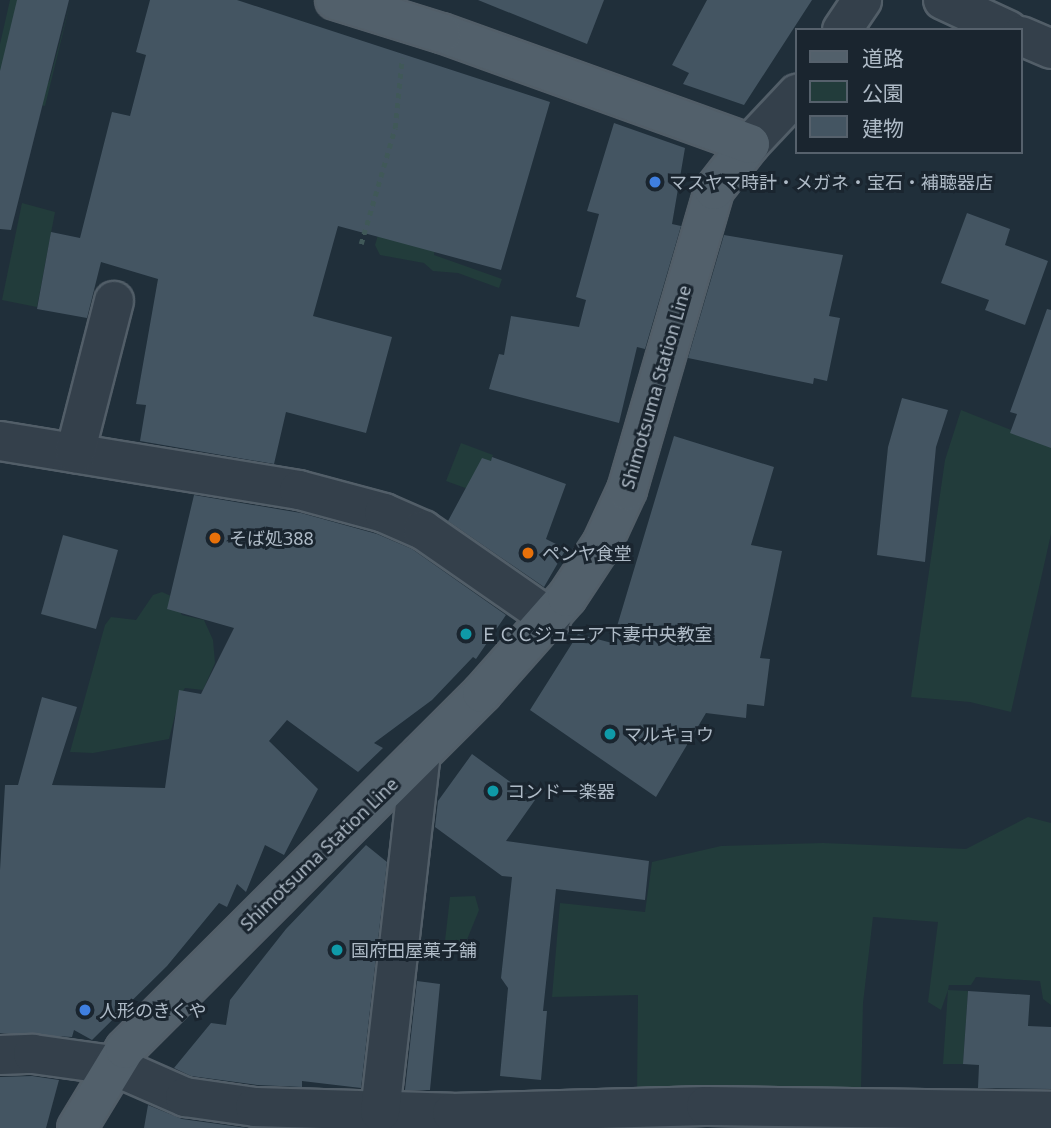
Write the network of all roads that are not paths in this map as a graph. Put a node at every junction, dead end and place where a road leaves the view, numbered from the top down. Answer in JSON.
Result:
{"nodes":[{"id":1,"x":338,"y":0,"type":"edge"},
{"id":2,"x":862,"y":0,"type":"edge"},
{"id":3,"x":943,"y":0,"type":"edge"},
{"id":4,"x":843,"y":28,"type":"edge"},
{"id":5,"x":1004,"y":28,"type":"edge"},
{"id":6,"x":1023,"y":37,"type":"edge"},
{"id":7,"x":1051,"y":49,"type":"edge"},
{"id":8,"x":796,"y":95,"type":"edge"},
{"id":9,"x":750,"y":144,"type":"junction"},
{"id":10,"x":114,"y":301,"type":"dead end"},
{"id":11,"x":0,"y":441,"type":"edge"},
{"id":12,"x":75,"y":453,"type":"junction"},
{"id":13,"x":551,"y":618,"type":"junction"},
{"id":14,"x":421,"y":754,"type":"junction"},
{"id":15,"x":0,"y":1055,"type":"edge"},
{"id":16,"x":112,"y":1065,"type":"junction"},
{"id":17,"x":1051,"y":1111,"type":"edge"},
{"id":18,"x":380,"y":1112,"type":"junction"},
{"id":19,"x":706,"y":1117,"type":"edge"},
{"id":20,"x":77,"y":1128,"type":"edge"}],
"edges":[{"from":1,"to":9,"type":"main road"},
{"from":2,"to":4,"type":"street"},
{"from":3,"to":5,"type":"street"},
{"from":6,"to":7,"type":"street"},
{"from":8,"to":9,"type":"street"},
{"from":9,"to":13,"type":"main road","name":"Shimotsuma Station Line"},
{"from":10,"to":12,"type":"street"},
{"from":11,"to":12,"type":"street"},
{"from":12,"to":13,"type":"street"},
{"from":13,"to":14,"type":"main road","name":"Shimotsuma Station Line"},
{"from":14,"to":16,"type":"main road","name":"Shimotsuma Station Line"},
{"from":14,"to":18,"type":"street"},
{"from":15,"to":16,"type":"street"},
{"from":16,"to":18,"type":"street"},
{"from":16,"to":20,"type":"main road","name":"Shimotsuma Station Line"},
{"from":17,"to":19,"type":"street"},
{"from":18,"to":19,"type":"street"}]}
